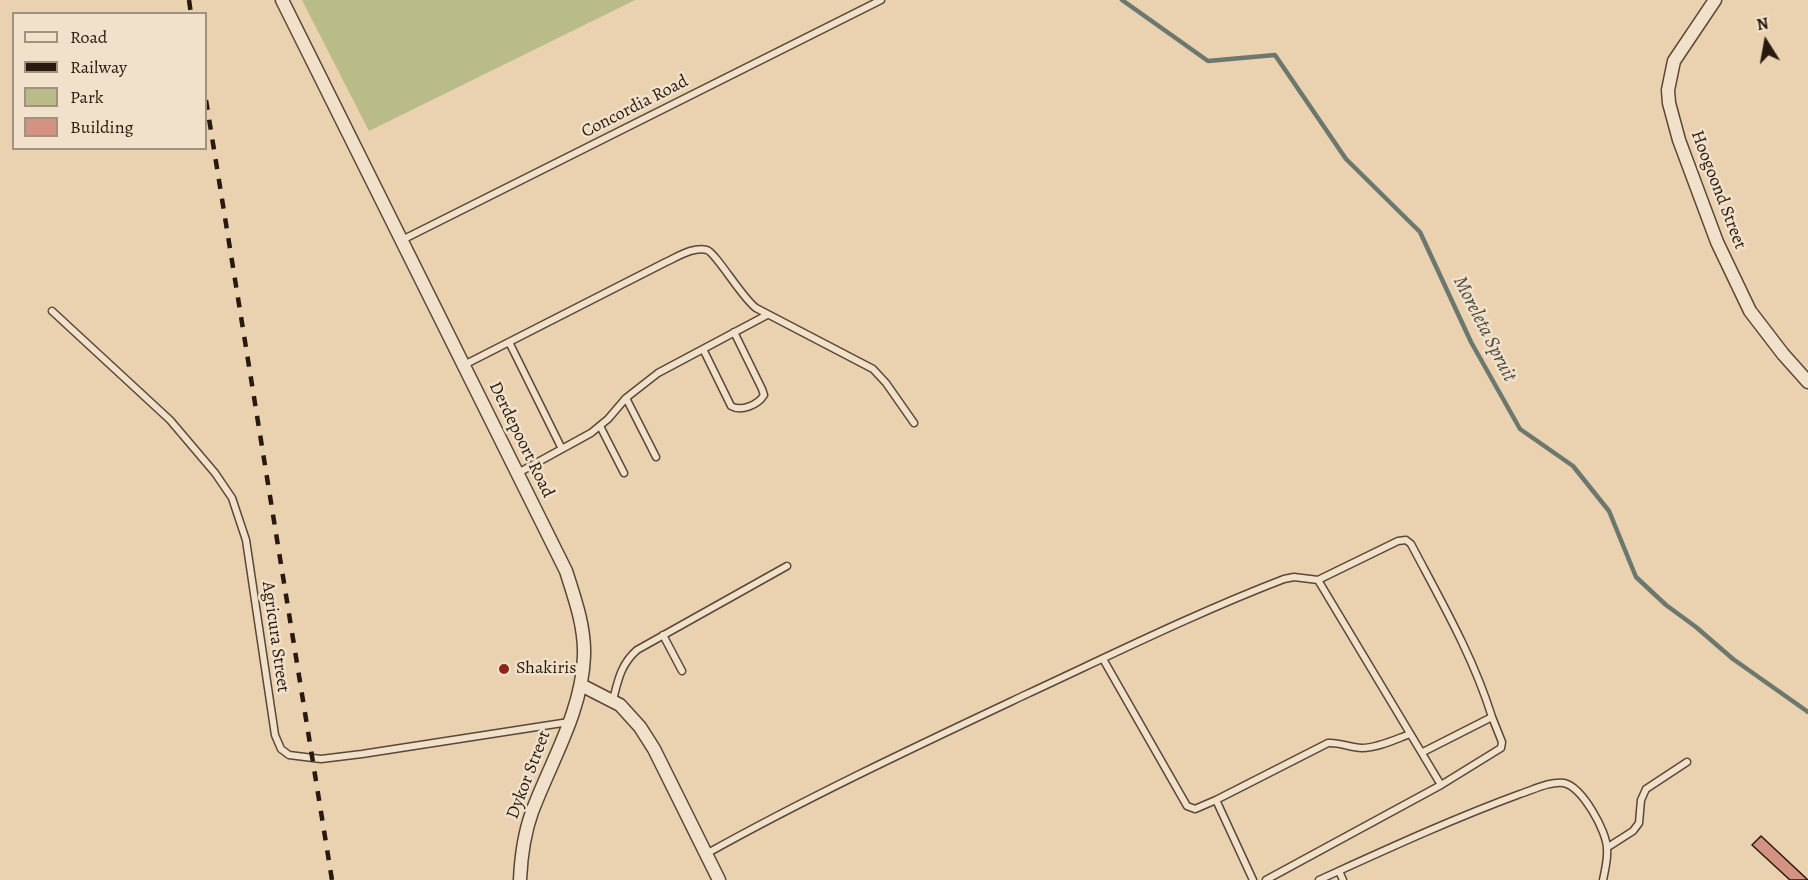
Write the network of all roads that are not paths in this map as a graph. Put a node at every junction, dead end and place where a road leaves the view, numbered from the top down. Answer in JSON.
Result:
{"nodes":[{"id":1,"x":282,"y":0,"type":"edge"},
{"id":2,"x":881,"y":0,"type":"edge"},
{"id":3,"x":1715,"y":0,"type":"edge"},
{"id":4,"x":402,"y":240,"type":"junction"},
{"id":5,"x":52,"y":311,"type":"dead end"},
{"id":6,"x":767,"y":315,"type":"junction"},
{"id":7,"x":734,"y":332,"type":"junction"},
{"id":8,"x":509,"y":342,"type":"junction"},
{"id":9,"x":703,"y":349,"type":"junction"},
{"id":10,"x":464,"y":365,"type":"junction"},
{"id":11,"x":1808,"y":382,"type":"edge"},
{"id":12,"x":626,"y":398,"type":"junction"},
{"id":13,"x":914,"y":423,"type":"dead end"},
{"id":14,"x":600,"y":426,"type":"junction"},
{"id":15,"x":562,"y":449,"type":"junction"},
{"id":16,"x":656,"y":458,"type":"dead end"},
{"id":17,"x":624,"y":473,"type":"dead end"},
{"id":18,"x":518,"y":474,"type":"junction"},
{"id":19,"x":787,"y":566,"type":"dead end"},
{"id":20,"x":1318,"y":580,"type":"junction"},
{"id":21,"x":663,"y":635,"type":"junction"},
{"id":22,"x":1103,"y":659,"type":"junction"},
{"id":23,"x":682,"y":671,"type":"dead end"},
{"id":24,"x":581,"y":685,"type":"junction"},
{"id":25,"x":613,"y":700,"type":"junction"},
{"id":26,"x":1492,"y":717,"type":"junction"},
{"id":27,"x":569,"y":722,"type":"junction"},
{"id":28,"x":1410,"y":734,"type":"junction"},
{"id":29,"x":1423,"y":752,"type":"junction"},
{"id":30,"x":1687,"y":762,"type":"dead end"},
{"id":31,"x":1441,"y":785,"type":"junction"},
{"id":32,"x":1216,"y":800,"type":"junction"},
{"id":33,"x":1608,"y":848,"type":"junction"},
{"id":34,"x":706,"y":854,"type":"junction"},
{"id":35,"x":1339,"y":871,"type":"junction"},
{"id":36,"x":520,"y":880,"type":"edge"},
{"id":37,"x":719,"y":880,"type":"edge"},
{"id":38,"x":1253,"y":880,"type":"edge"},
{"id":39,"x":1266,"y":880,"type":"edge"},
{"id":40,"x":1319,"y":880,"type":"edge"},
{"id":41,"x":1342,"y":880,"type":"edge"},
{"id":42,"x":1603,"y":880,"type":"edge"}],
"edges":[{"from":1,"to":4,"type":"street","name":"Derdepoort Road"},
{"from":2,"to":4,"type":"lane","name":"Concordia Road"},
{"from":3,"to":11,"type":"street","name":"Hoogoond Street"},
{"from":4,"to":10,"type":"street","name":"Derdepoort Road"},
{"from":5,"to":27,"type":"lane","name":"Agricura Street"},
{"from":6,"to":7,"type":"lane"},
{"from":6,"to":8,"type":"lane"},
{"from":6,"to":13,"type":"lane"},
{"from":7,"to":9,"type":"lane"},
{"from":7,"to":9,"type":"lane"},
{"from":8,"to":10,"type":"lane"},
{"from":8,"to":15,"type":"lane"},
{"from":9,"to":12,"type":"lane"},
{"from":10,"to":18,"type":"street","name":"Derdepoort Road"},
{"from":12,"to":14,"type":"lane"},
{"from":12,"to":16,"type":"lane"},
{"from":14,"to":15,"type":"lane"},
{"from":14,"to":17,"type":"lane"},
{"from":15,"to":18,"type":"lane"},
{"from":18,"to":24,"type":"street","name":"Derdepoort Road"},
{"from":19,"to":21,"type":"lane"},
{"from":20,"to":22,"type":"lane"},
{"from":20,"to":26,"type":"lane"},
{"from":20,"to":28,"type":"lane"},
{"from":21,"to":23,"type":"lane"},
{"from":21,"to":25,"type":"lane"},
{"from":22,"to":32,"type":"lane"},
{"from":22,"to":34,"type":"lane"},
{"from":24,"to":25,"type":"street"},
{"from":24,"to":27,"type":"street","name":"Dykor Street"},
{"from":25,"to":34,"type":"street"},
{"from":26,"to":29,"type":"lane"},
{"from":26,"to":31,"type":"lane"},
{"from":27,"to":36,"type":"street","name":"Dykor Street"},
{"from":28,"to":29,"type":"lane"},
{"from":28,"to":32,"type":"lane"},
{"from":29,"to":31,"type":"lane"},
{"from":30,"to":33,"type":"lane"},
{"from":31,"to":39,"type":"lane"},
{"from":32,"to":38,"type":"lane"},
{"from":33,"to":35,"type":"lane"},
{"from":33,"to":42,"type":"lane"},
{"from":34,"to":37,"type":"street"},
{"from":35,"to":40,"type":"lane"},
{"from":35,"to":41,"type":"lane"}]}
